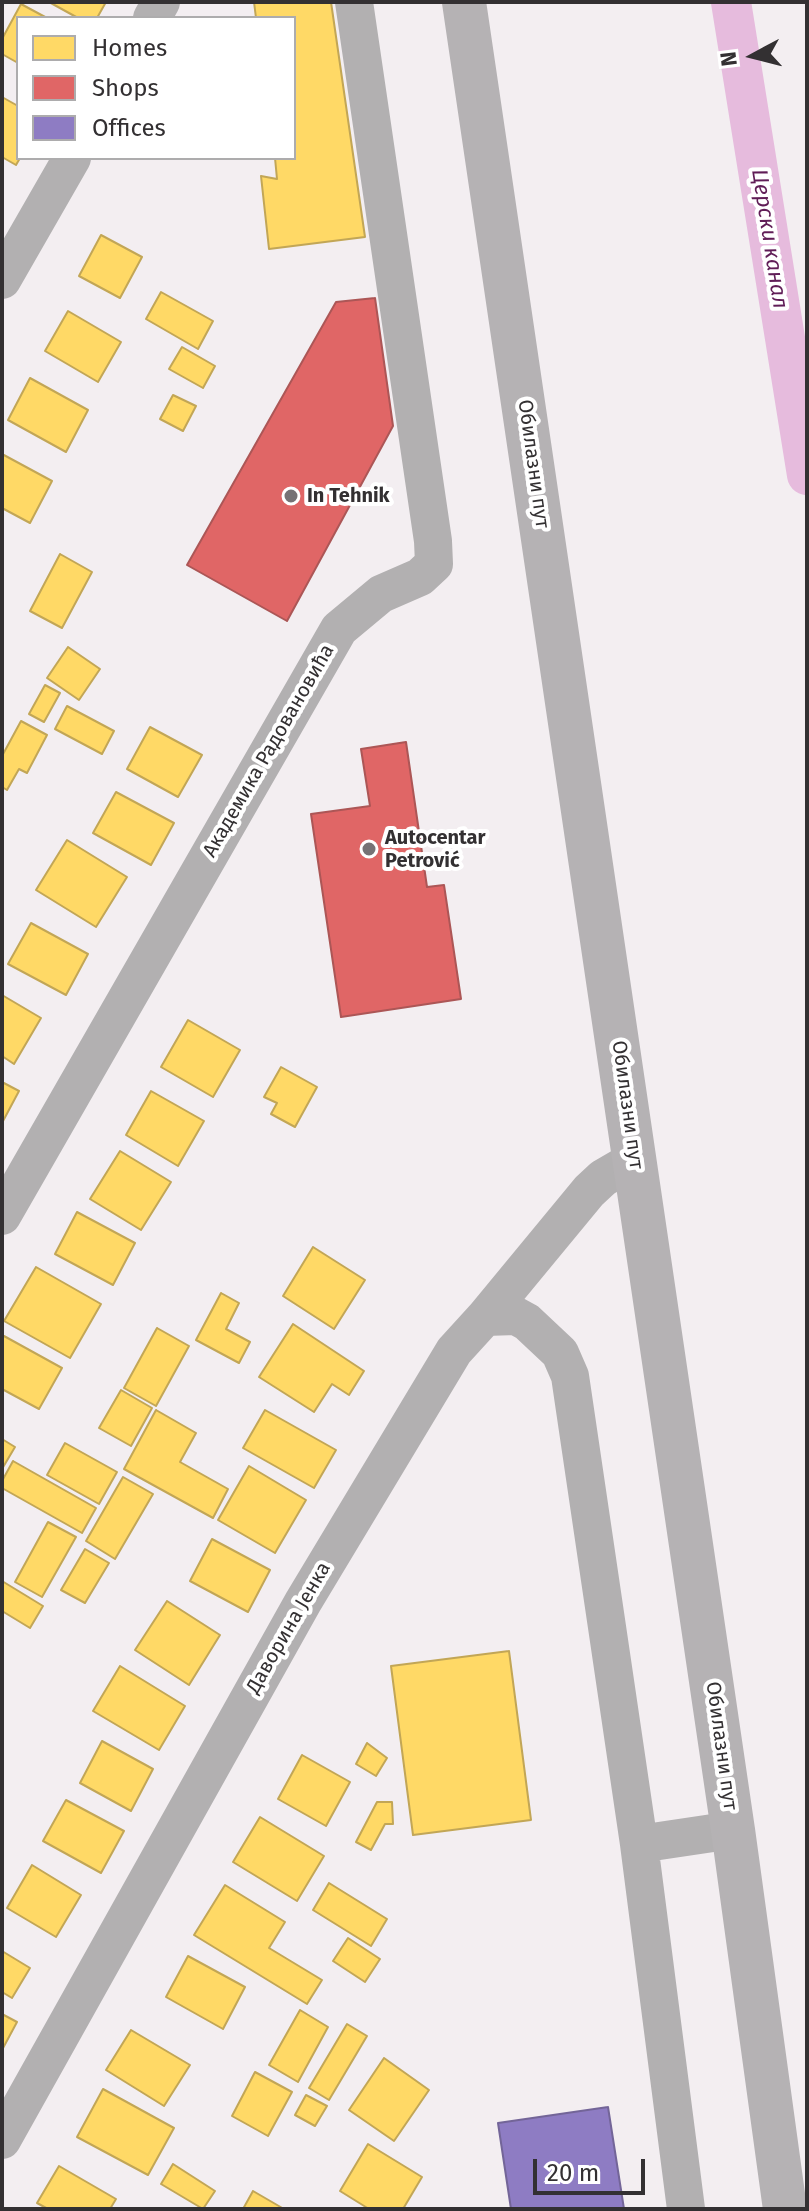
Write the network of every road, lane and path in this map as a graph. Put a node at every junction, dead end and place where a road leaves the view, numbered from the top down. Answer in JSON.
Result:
{"nodes":[{"id":1,"x":354,"y":2,"type":"edge"},
{"id":2,"x":464,"y":2,"type":"edge"},
{"id":3,"x":71,"y":160,"type":"edge"},
{"id":4,"x":2,"y":280,"type":"edge"},
{"id":5,"x":634,"y":1160,"type":"junction"},
{"id":6,"x":2,"y":1216,"type":"edge"},
{"id":7,"x":502,"y":1308,"type":"junction"},
{"id":8,"x":733,"y":1830,"type":"junction"},
{"id":9,"x":639,"y":1844,"type":"junction"},
{"id":10,"x":2,"y":2140,"type":"edge"},
{"id":11,"x":686,"y":2209,"type":"edge"},
{"id":12,"x":785,"y":2209,"type":"edge"}],
"edges":[{"from":1,"to":6,"type":"street","name":"Академика Радовановића"},
{"from":2,"to":5,"type":"main road","name":"Обилазни пут"},
{"from":3,"to":4,"type":"street"},
{"from":5,"to":7,"type":"street","name":"Даворина Јенка"},
{"from":5,"to":8,"type":"main road","name":"Обилазни пут"},
{"from":7,"to":9,"type":"street"},
{"from":7,"to":10,"type":"street","name":"Даворина Јенка"},
{"from":8,"to":9,"type":"street"},
{"from":8,"to":12,"type":"main road","name":"Обилазни пут"},
{"from":9,"to":11,"type":"street"}]}
